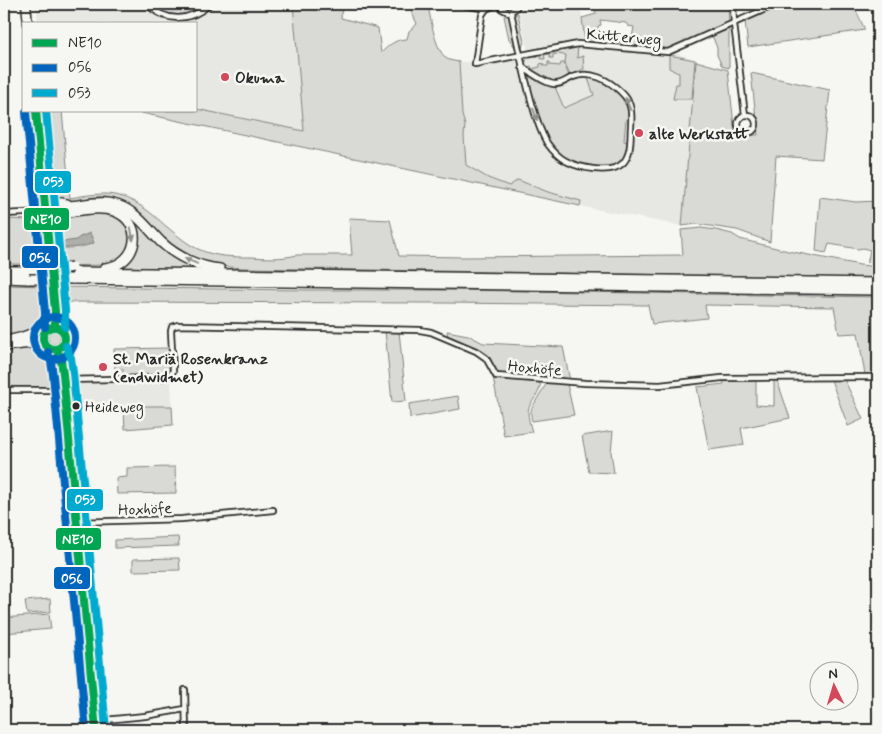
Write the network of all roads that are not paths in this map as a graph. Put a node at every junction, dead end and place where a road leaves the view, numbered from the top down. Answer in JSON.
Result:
{"nodes":[{"id":1,"x":26,"y":4,"type":"edge"},
{"id":2,"x":147,"y":4,"type":"edge"},
{"id":3,"x":210,"y":4,"type":"edge"},
{"id":4,"x":460,"y":4,"type":"edge"},
{"id":5,"x":498,"y":4,"type":"edge"},
{"id":6,"x":518,"y":4,"type":"edge"},
{"id":7,"x":733,"y":4,"type":"edge"},
{"id":8,"x":777,"y":4,"type":"edge"},
{"id":9,"x":486,"y":9,"type":"junction"},
{"id":10,"x":510,"y":12,"type":"junction"},
{"id":11,"x":28,"y":22,"type":"edge"},
{"id":12,"x":734,"y":24,"type":"junction"},
{"id":13,"x":520,"y":55,"type":"junction"},
{"id":14,"x":522,"y":67,"type":"junction"},
{"id":15,"x":36,"y":112,"type":"edge"},
{"id":16,"x":745,"y":115,"type":"dead end"},
{"id":17,"x":42,"y":178,"type":"junction"},
{"id":18,"x":82,"y":204,"type":"junction"},
{"id":19,"x":45,"y":212,"type":"junction"},
{"id":20,"x":67,"y":212,"type":"junction"},
{"id":21,"x":4,"y":214,"type":"edge"},
{"id":22,"x":47,"y":235,"type":"junction"},
{"id":23,"x":4,"y":271,"type":"edge"},
{"id":24,"x":255,"y":274,"type":"junction"},
{"id":25,"x":72,"y":275,"type":"junction"},
{"id":26,"x":4,"y":278,"type":"edge"},
{"id":27,"x":29,"y":278,"type":"junction"},
{"id":28,"x":4,"y":282,"type":"edge"},
{"id":29,"x":878,"y":283,"type":"edge"},
{"id":30,"x":52,"y":286,"type":"junction"},
{"id":31,"x":878,"y":290,"type":"edge"},
{"id":32,"x":55,"y":327,"type":"junction"},
{"id":33,"x":44,"y":339,"type":"junction"},
{"id":34,"x":8,"y":340,"type":"edge"},
{"id":35,"x":4,"y":346,"type":"edge"},
{"id":36,"x":57,"y":349,"type":"junction"},
{"id":37,"x":878,"y":377,"type":"edge"},
{"id":38,"x":64,"y":380,"type":"junction"},
{"id":39,"x":65,"y":388,"type":"junction"},
{"id":40,"x":4,"y":390,"type":"edge"},
{"id":41,"x":274,"y":510,"type":"dead end"},
{"id":42,"x":77,"y":522,"type":"junction"},
{"id":43,"x":185,"y":690,"type":"dead end"},
{"id":44,"x":186,"y":709,"type":"junction"},
{"id":45,"x":95,"y":722,"type":"junction"},
{"id":46,"x":96,"y":730,"type":"edge"},
{"id":47,"x":186,"y":730,"type":"edge"}],
"edges":[{"from":1,"to":11,"type":"main road"},
{"from":2,"to":3,"type":"street"},
{"from":4,"to":9,"type":"street"},
{"from":5,"to":9,"type":"street"},
{"from":5,"to":10,"type":"street"},
{"from":6,"to":10,"type":"street"},
{"from":7,"to":12,"type":"street"},
{"from":8,"to":12,"type":"street","name":"Kütterweg"},
{"from":9,"to":13,"type":"street","name":"Kütterweg"},
{"from":10,"to":13,"type":"street"},
{"from":12,"to":13,"type":"street","name":"Kütterweg"},
{"from":12,"to":16,"type":"street"},
{"from":13,"to":14,"type":"street"},
{"from":14,"to":14,"type":"street","one_way":true},
{"from":15,"to":17,"type":"main road"},
{"from":17,"to":18,"type":"highway"},
{"from":17,"to":19,"type":"main road"},
{"from":18,"to":19,"type":"highway"},
{"from":24,"to":18,"type":"highway","one_way":true},
{"from":19,"to":20,"type":"highway"},
{"from":19,"to":21,"type":"street"},
{"from":19,"to":22,"type":"main road"},
{"from":20,"to":22,"type":"highway"},
{"from":20,"to":25,"type":"highway","one_way":true},
{"from":22,"to":30,"type":"main road"},
{"from":23,"to":27,"type":"highway"},
{"from":24,"to":25,"type":"highway"},
{"from":24,"to":29,"type":"highway"},
{"from":25,"to":27,"type":"highway","bridge":true},
{"from":25,"to":27,"type":"highway","bridge":true},
{"from":25,"to":31,"type":"highway"},
{"from":26,"to":27,"type":"highway"},
{"from":27,"to":28,"type":"highway"},
{"from":30,"to":32,"type":"main road"},
{"from":30,"to":34,"type":"highway"},
{"from":32,"to":33,"type":"main road"},
{"from":32,"to":36,"type":"main road"},
{"from":33,"to":34,"type":"highway"},
{"from":33,"to":35,"type":"highway"},
{"from":33,"to":36,"type":"main road"},
{"from":36,"to":38,"type":"main road"},
{"from":37,"to":38,"type":"street","name":"Hoxhöfe"},
{"from":38,"to":39,"type":"main road"},
{"from":39,"to":40,"type":"street"},
{"from":39,"to":42,"type":"main road"},
{"from":41,"to":42,"type":"street","name":"Hoxhöfe"},
{"from":42,"to":45,"type":"main road"},
{"from":43,"to":44,"type":"street"},
{"from":44,"to":45,"type":"street"},
{"from":44,"to":47,"type":"street"},
{"from":45,"to":46,"type":"main road"}]}
